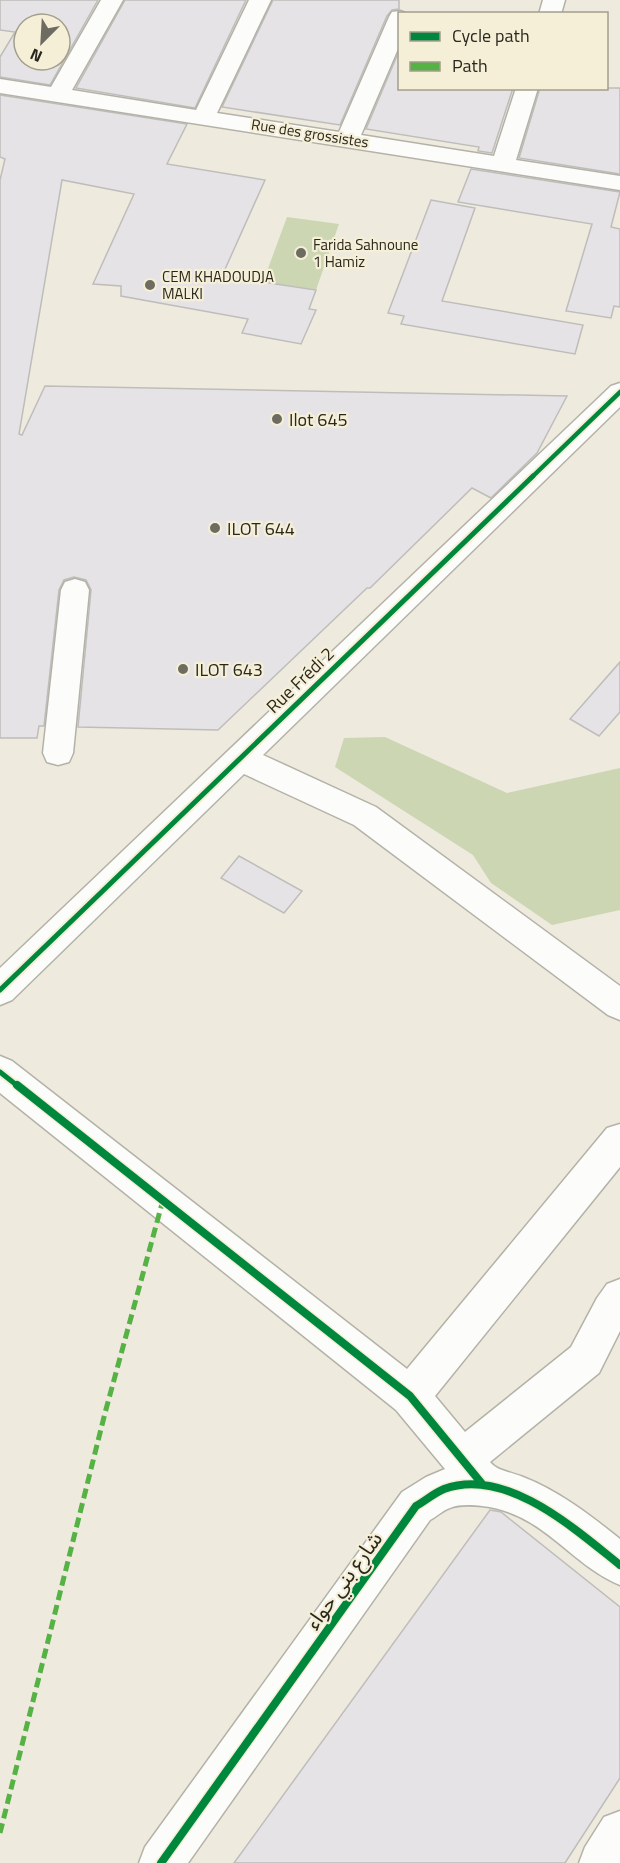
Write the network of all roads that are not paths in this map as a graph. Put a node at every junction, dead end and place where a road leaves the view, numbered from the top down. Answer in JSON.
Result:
{"nodes":[{"id":1,"x":112,"y":0,"type":"edge"},
{"id":2,"x":260,"y":0,"type":"edge"},
{"id":3,"x":398,"y":20,"type":"edge"},
{"id":4,"x":0,"y":86,"type":"edge"},
{"id":5,"x":526,"y":90,"type":"edge"},
{"id":6,"x":58,"y":94,"type":"junction"},
{"id":7,"x":204,"y":116,"type":"junction"},
{"id":8,"x":348,"y":140,"type":"junction"},
{"id":9,"x":504,"y":164,"type":"junction"},
{"id":10,"x":620,"y":183,"type":"edge"},
{"id":11,"x":620,"y":392,"type":"edge"},
{"id":12,"x":75,"y":590,"type":"dead end"},
{"id":13,"x":58,"y":753,"type":"dead end"},
{"id":14,"x":240,"y":758,"type":"junction"},
{"id":15,"x":15,"y":957,"type":"edge"},
{"id":16,"x":0,"y":990,"type":"edge"},
{"id":17,"x":620,"y":1005,"type":"edge"},
{"id":18,"x":0,"y":1072,"type":"edge"},
{"id":19,"x":620,"y":1140,"type":"edge"},
{"id":20,"x":620,"y":1296,"type":"edge"},
{"id":21,"x":410,"y":1396,"type":"junction"},
{"id":22,"x":472,"y":1472,"type":"junction"},
{"id":23,"x":620,"y":1565,"type":"edge"},
{"id":24,"x":620,"y":1833,"type":"edge"},
{"id":25,"x":161,"y":1863,"type":"edge"},
{"id":26,"x":601,"y":1863,"type":"edge"}],
"edges":[{"from":1,"to":6,"type":"street"},
{"from":2,"to":7,"type":"street"},
{"from":3,"to":8,"type":"street"},
{"from":4,"to":6,"type":"street","name":"Rue des grossistes"},
{"from":5,"to":9,"type":"street"},
{"from":6,"to":7,"type":"street","name":"Rue des grossistes"},
{"from":7,"to":8,"type":"street","name":"Rue des grossistes"},
{"from":8,"to":9,"type":"street","name":"Rue des grossistes"},
{"from":9,"to":10,"type":"street","name":"Rue des grossistes"},
{"from":11,"to":14,"type":"street","name":"Rue Frédi 2"},
{"from":12,"to":13,"type":"street"},
{"from":14,"to":15,"type":"street","name":"Rue Frédi 2"},
{"from":14,"to":17,"type":"street"},
{"from":15,"to":16,"type":"street","name":"Rue Frédi 2"},
{"from":18,"to":21,"type":"street"},
{"from":19,"to":21,"type":"street"},
{"from":20,"to":22,"type":"street"},
{"from":21,"to":22,"type":"street"},
{"from":22,"to":23,"type":"street","name":"شارع بني حواء"},
{"from":22,"to":25,"type":"street","name":"شارع بني حواء"},
{"from":24,"to":26,"type":"street"}]}
